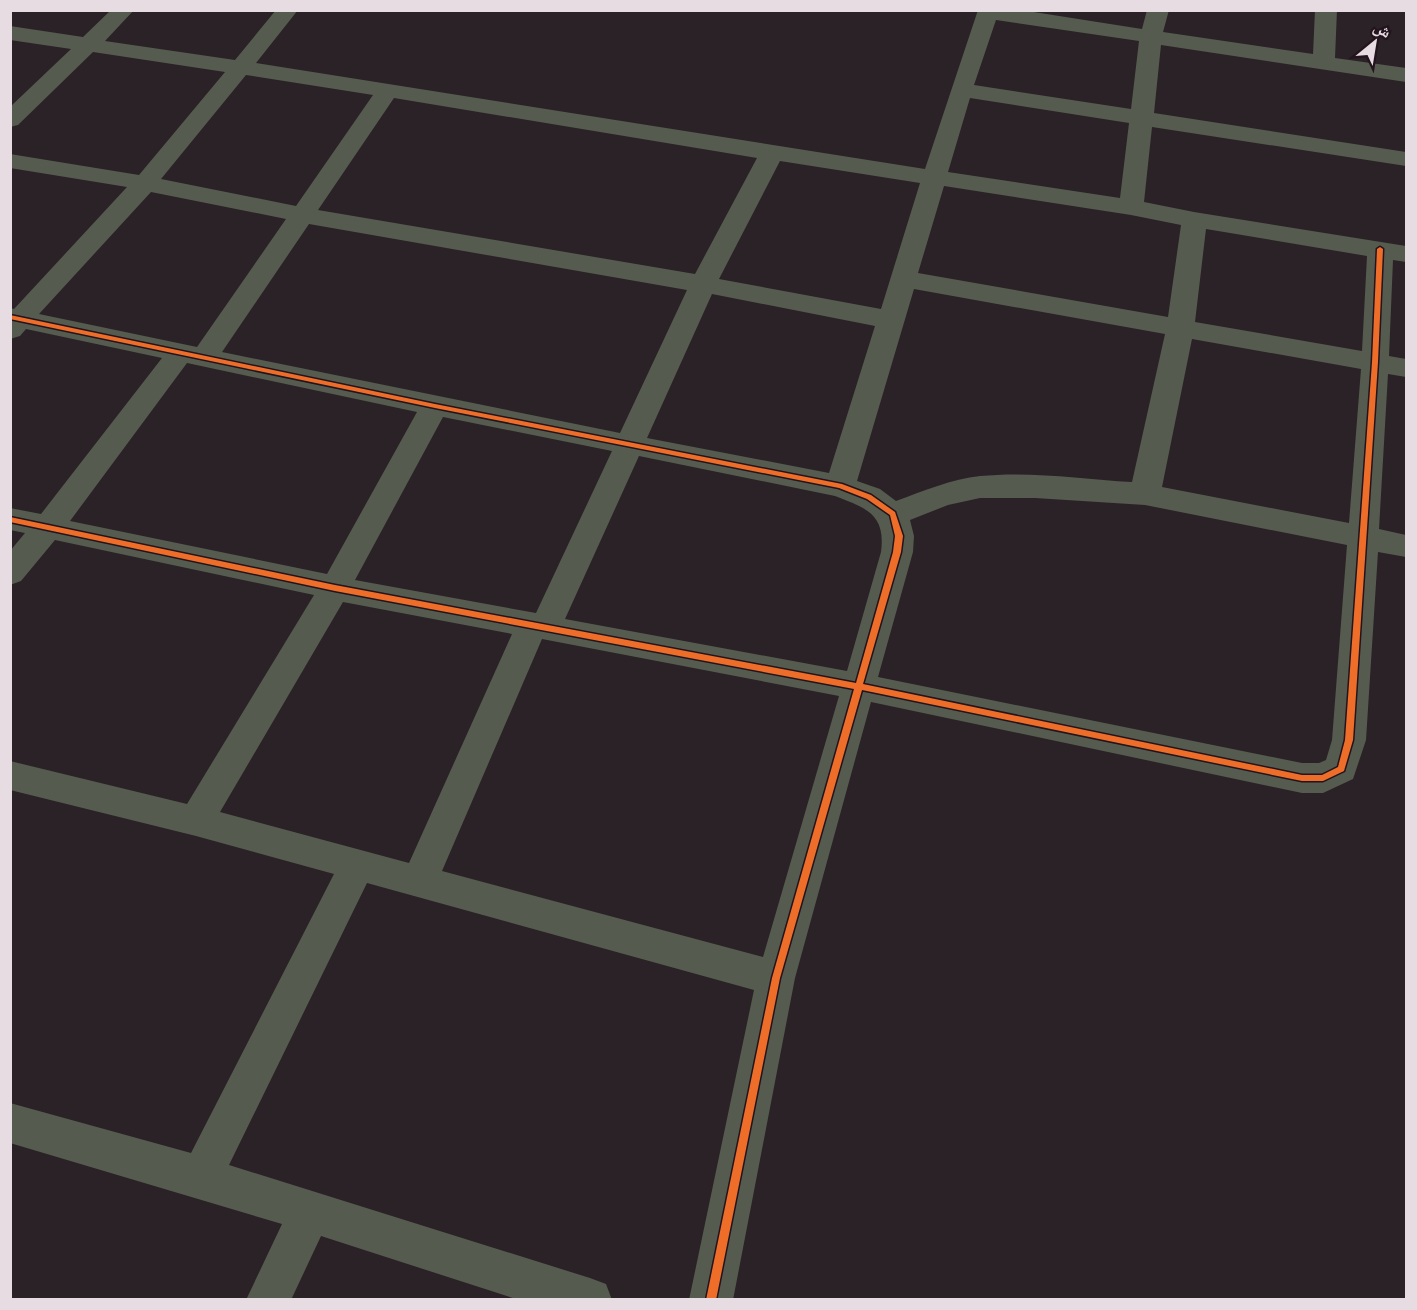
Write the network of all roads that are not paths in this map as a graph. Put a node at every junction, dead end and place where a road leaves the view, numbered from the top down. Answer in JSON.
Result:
{"nodes":[{"id":1,"x":124,"y":10,"type":"edge"},
{"id":2,"x":288,"y":10,"type":"edge"},
{"id":3,"x":1158,"y":10,"type":"edge"},
{"id":4,"x":1326,"y":10,"type":"edge"},
{"id":5,"x":989,"y":11,"type":"edge"},
{"id":6,"x":10,"y":33,"type":"edge"},
{"id":7,"x":1152,"y":36,"type":"junction"},
{"id":8,"x":88,"y":45,"type":"junction"},
{"id":9,"x":1324,"y":62,"type":"junction"},
{"id":10,"x":241,"y":68,"type":"junction"},
{"id":11,"x":1407,"y":75,"type":"edge"},
{"id":12,"x":388,"y":90,"type":"junction"},
{"id":13,"x":961,"y":90,"type":"junction"},
{"id":14,"x":1142,"y":117,"type":"junction"},
{"id":15,"x":10,"y":120,"type":"edge"},
{"id":16,"x":772,"y":153,"type":"junction"},
{"id":17,"x":1407,"y":159,"type":"edge"},
{"id":18,"x":10,"y":161,"type":"edge"},
{"id":19,"x":936,"y":177,"type":"junction"},
{"id":20,"x":145,"y":183,"type":"junction"},
{"id":21,"x":1131,"y":207,"type":"junction"},
{"id":22,"x":302,"y":215,"type":"junction"},
{"id":23,"x":1194,"y":220,"type":"junction"},
{"id":24,"x":1393,"y":252,"type":"edge"},
{"id":25,"x":904,"y":279,"type":"junction"},
{"id":26,"x":703,"y":284,"type":"junction"},
{"id":27,"x":891,"y":320,"type":"junction"},
{"id":28,"x":14,"y":322,"type":"edge"},
{"id":29,"x":1180,"y":330,"type":"junction"},
{"id":30,"x":192,"y":355,"type":"junction"},
{"id":31,"x":1375,"y":363,"type":"junction"},
{"id":32,"x":1407,"y":368,"type":"edge"},
{"id":33,"x":435,"y":406,"type":"junction"},
{"id":34,"x":629,"y":443,"type":"junction"},
{"id":35,"x":840,"y":486,"type":"junction"},
{"id":36,"x":1145,"y":494,"type":"junction"},
{"id":37,"x":893,"y":514,"type":"junction"},
{"id":38,"x":10,"y":519,"type":"edge"},
{"id":39,"x":49,"y":526,"type":"junction"},
{"id":40,"x":1362,"y":537,"type":"junction"},
{"id":41,"x":1407,"y":546,"type":"edge"},
{"id":42,"x":10,"y":573,"type":"edge"},
{"id":43,"x":335,"y":588,"type":"junction"},
{"id":44,"x":539,"y":627,"type":"junction"},
{"id":45,"x":857,"y":686,"type":"junction"},
{"id":46,"x":10,"y":775,"type":"edge"},
{"id":47,"x":196,"y":821,"type":"junction"},
{"id":48,"x":358,"y":864,"type":"junction"},
{"id":49,"x":418,"y":881,"type":"junction"},
{"id":50,"x":776,"y":978,"type":"junction"},
{"id":51,"x":10,"y":1123,"type":"edge"},
{"id":52,"x":201,"y":1178,"type":"junction"},
{"id":53,"x":310,"y":1212,"type":"junction"},
{"id":54,"x":268,"y":1299,"type":"edge"},
{"id":55,"x":590,"y":1299,"type":"edge"},
{"id":56,"x":711,"y":1299,"type":"edge"}],
"edges":[{"from":1,"to":8,"type":"street"},
{"from":2,"to":10,"type":"street"},
{"from":3,"to":7,"type":"street"},
{"from":4,"to":9,"type":"street"},
{"from":5,"to":7,"type":"street"},
{"from":5,"to":13,"type":"street"},
{"from":6,"to":8,"type":"street"},
{"from":7,"to":9,"type":"street"},
{"from":7,"to":14,"type":"street"},
{"from":8,"to":10,"type":"street"},
{"from":8,"to":15,"type":"street"},
{"from":9,"to":11,"type":"street"},
{"from":10,"to":12,"type":"street"},
{"from":10,"to":20,"type":"street"},
{"from":12,"to":16,"type":"street"},
{"from":12,"to":22,"type":"street"},
{"from":13,"to":14,"type":"street"},
{"from":13,"to":19,"type":"street"},
{"from":14,"to":17,"type":"street"},
{"from":14,"to":21,"type":"street"},
{"from":16,"to":19,"type":"street"},
{"from":16,"to":26,"type":"street"},
{"from":18,"to":20,"type":"street"},
{"from":19,"to":21,"type":"street"},
{"from":19,"to":25,"type":"street"},
{"from":20,"to":22,"type":"street"},
{"from":20,"to":28,"type":"street"},
{"from":21,"to":23,"type":"street"},
{"from":22,"to":26,"type":"street"},
{"from":22,"to":30,"type":"street"},
{"from":23,"to":24,"type":"street"},
{"from":23,"to":29,"type":"street"},
{"from":24,"to":31,"type":"street"},
{"from":25,"to":27,"type":"street"},
{"from":25,"to":29,"type":"street"},
{"from":26,"to":27,"type":"street"},
{"from":26,"to":34,"type":"street"},
{"from":27,"to":35,"type":"street"},
{"from":28,"to":30,"type":"street"},
{"from":29,"to":31,"type":"street"},
{"from":29,"to":36,"type":"street"},
{"from":30,"to":33,"type":"street"},
{"from":30,"to":39,"type":"street"},
{"from":31,"to":32,"type":"street"},
{"from":31,"to":40,"type":"street"},
{"from":33,"to":34,"type":"street"},
{"from":33,"to":43,"type":"street"},
{"from":34,"to":35,"type":"street"},
{"from":34,"to":44,"type":"street"},
{"from":35,"to":37,"type":"street"},
{"from":36,"to":37,"type":"street"},
{"from":36,"to":40,"type":"street"},
{"from":37,"to":45,"type":"street"},
{"from":38,"to":39,"type":"street"},
{"from":39,"to":42,"type":"street"},
{"from":39,"to":43,"type":"street"},
{"from":40,"to":41,"type":"street"},
{"from":40,"to":45,"type":"street"},
{"from":43,"to":44,"type":"street"},
{"from":43,"to":47,"type":"street"},
{"from":44,"to":45,"type":"street"},
{"from":44,"to":49,"type":"street"},
{"from":45,"to":50,"type":"street"},
{"from":46,"to":47,"type":"street"},
{"from":47,"to":48,"type":"street"},
{"from":48,"to":49,"type":"street"},
{"from":48,"to":52,"type":"street"},
{"from":49,"to":50,"type":"street"},
{"from":50,"to":56,"type":"street"},
{"from":51,"to":52,"type":"street"},
{"from":52,"to":53,"type":"street"},
{"from":53,"to":54,"type":"street"},
{"from":53,"to":55,"type":"street"}]}
